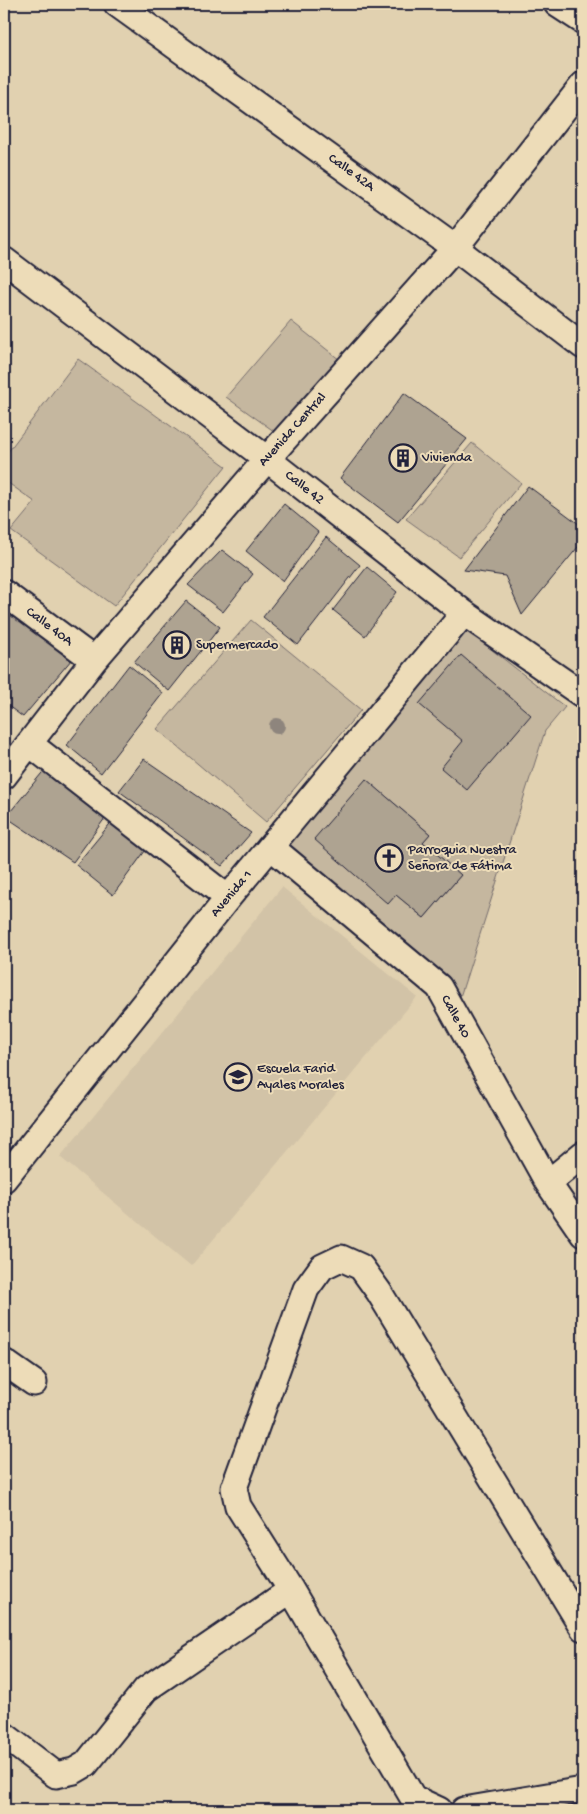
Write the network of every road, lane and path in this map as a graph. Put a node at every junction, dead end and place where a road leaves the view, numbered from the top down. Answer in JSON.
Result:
{"nodes":[{"id":1,"x":117,"y":4,"type":"edge"},
{"id":2,"x":557,"y":4,"type":"edge"},
{"id":3,"x":583,"y":22,"type":"edge"},
{"id":4,"x":583,"y":85,"type":"edge"},
{"id":5,"x":455,"y":248,"type":"junction"},
{"id":6,"x":4,"y":260,"type":"edge"},
{"id":7,"x":583,"y":346,"type":"edge"},
{"id":8,"x":267,"y":459,"type":"junction"},
{"id":9,"x":4,"y":593,"type":"edge"},
{"id":10,"x":464,"y":613,"type":"junction"},
{"id":11,"x":94,"y":660,"type":"junction"},
{"id":12,"x":583,"y":696,"type":"edge"},
{"id":13,"x":30,"y":744,"type":"junction"},
{"id":14,"x":4,"y":776,"type":"edge"},
{"id":15,"x":271,"y":847,"type":"junction"},
{"id":16,"x":228,"y":898,"type":"junction"},
{"id":17,"x":583,"y":1154,"type":"edge"},
{"id":18,"x":4,"y":1179,"type":"edge"},
{"id":19,"x":548,"y":1182,"type":"junction"},
{"id":20,"x":583,"y":1234,"type":"edge"},
{"id":21,"x":4,"y":1362,"type":"edge"},
{"id":22,"x":34,"y":1383,"type":"dead end"},
{"id":23,"x":291,"y":1590,"type":"junction"},
{"id":24,"x":583,"y":1628,"type":"edge"},
{"id":25,"x":4,"y":1735,"type":"edge"},
{"id":26,"x":583,"y":1790,"type":"edge"},
{"id":27,"x":439,"y":1810,"type":"edge"},
{"id":28,"x":464,"y":1810,"type":"edge"}],
"edges":[{"from":1,"to":5,"type":"street","name":"Calle 42A"},
{"from":2,"to":3,"type":"street"},
{"from":4,"to":5,"type":"street","name":"Avenida Central"},
{"from":5,"to":7,"type":"street","name":"Calle 42A"},
{"from":5,"to":8,"type":"street","name":"Avenida Central"},
{"from":6,"to":8,"type":"street","name":"Calle 42"},
{"from":8,"to":10,"type":"street","name":"Calle 42"},
{"from":8,"to":11,"type":"street","name":"Avenida Central"},
{"from":9,"to":11,"type":"street","name":"Calle 40A"},
{"from":10,"to":12,"type":"street","name":"Calle 42"},
{"from":10,"to":15,"type":"street","name":"Avenida 1"},
{"from":11,"to":13,"type":"street","name":"Avenida Central"},
{"from":13,"to":14,"type":"street","name":"Avenida Central"},
{"from":13,"to":16,"type":"street"},
{"from":15,"to":16,"type":"street","name":"Avenida 1"},
{"from":15,"to":19,"type":"street","name":"Calle 40"},
{"from":16,"to":18,"type":"street","name":"Avenida 1"},
{"from":17,"to":19,"type":"street"},
{"from":19,"to":20,"type":"street","name":"Calle 40"},
{"from":21,"to":22,"type":"street"},
{"from":23,"to":24,"type":"street"},
{"from":23,"to":25,"type":"street"},
{"from":23,"to":27,"type":"street"},
{"from":26,"to":28,"type":"street"}]}
